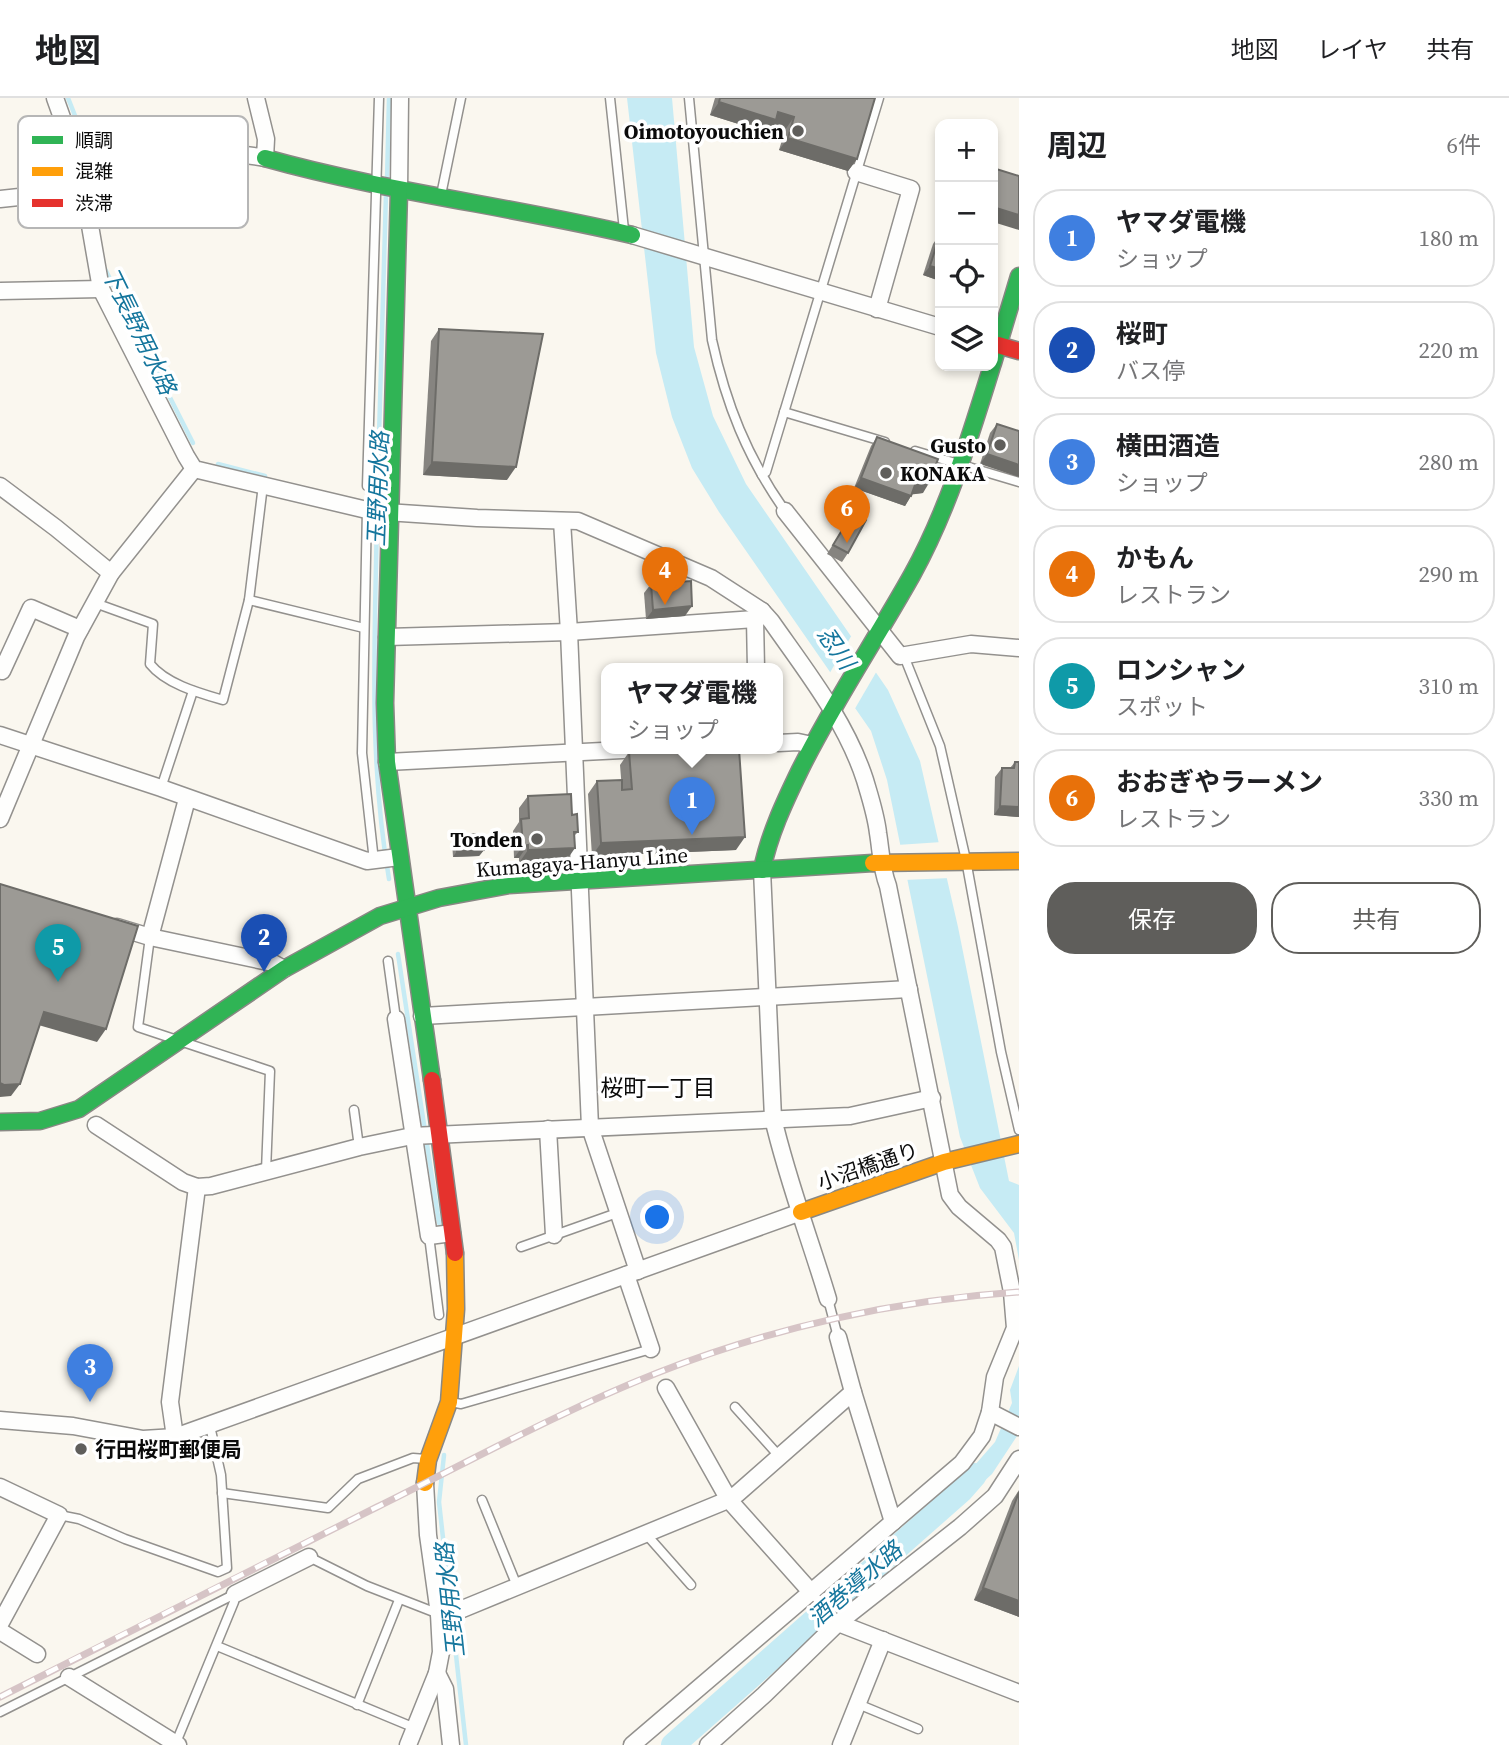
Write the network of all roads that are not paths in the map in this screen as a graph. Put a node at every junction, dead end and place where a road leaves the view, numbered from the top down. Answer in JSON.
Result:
{"nodes":[{"id":1,"x":55,"y":98,"type":"edge"},
{"id":2,"x":256,"y":98,"type":"edge"},
{"id":3,"x":379,"y":98,"type":"edge"},
{"id":4,"x":400,"y":98,"type":"edge"},
{"id":5,"x":461,"y":98,"type":"edge"},
{"id":6,"x":610,"y":98,"type":"edge"},
{"id":7,"x":689,"y":98,"type":"edge"},
{"id":8,"x":878,"y":98,"type":"edge"},
{"id":9,"x":62,"y":116,"type":"edge"},
{"id":10,"x":248,"y":156,"type":"edge"},
{"id":11,"x":265,"y":158,"type":"junction"},
{"id":12,"x":856,"y":172,"type":"junction"},
{"id":13,"x":387,"y":189,"type":"junction"},
{"id":14,"x":18,"y":197,"type":"edge"},
{"id":15,"x":440,"y":198,"type":"junction"},
{"id":16,"x":0,"y":199,"type":"edge"},
{"id":17,"x":91,"y":228,"type":"edge"},
{"id":18,"x":628,"y":234,"type":"junction"},
{"id":19,"x":701,"y":255,"type":"junction"},
{"id":20,"x":1019,"y":276,"type":"edge"},
{"id":21,"x":101,"y":289,"type":"junction"},
{"id":22,"x":0,"y":291,"type":"edge"},
{"id":23,"x":821,"y":292,"type":"junction"},
{"id":24,"x":877,"y":309,"type":"junction"},
{"id":25,"x":935,"y":326,"type":"edge"},
{"id":26,"x":998,"y":338,"type":"edge"},
{"id":27,"x":998,"y":345,"type":"edge"},
{"id":28,"x":1019,"y":351,"type":"edge"},
{"id":29,"x":990,"y":371,"type":"edge"},
{"id":30,"x":785,"y":412,"type":"junction"},
{"id":31,"x":898,"y":446,"type":"edge"},
{"id":32,"x":911,"y":450,"type":"edge"},
{"id":33,"x":962,"y":465,"type":"junction"},
{"id":34,"x":194,"y":469,"type":"junction"},
{"id":35,"x":762,"y":475,"type":"junction"},
{"id":36,"x":1019,"y":482,"type":"edge"},
{"id":37,"x":263,"y":485,"type":"junction"},
{"id":38,"x":0,"y":486,"type":"edge"},
{"id":39,"x":367,"y":486,"type":"dead end"},
{"id":40,"x":378,"y":511,"type":"junction"},
{"id":41,"x":785,"y":511,"type":"joint"},
{"id":42,"x":562,"y":521,"type":"junction"},
{"id":43,"x":111,"y":573,"type":"junction"},
{"id":44,"x":249,"y":600,"type":"junction"},
{"id":45,"x":94,"y":603,"type":"junction"},
{"id":46,"x":759,"y":615,"type":"junction"},
{"id":47,"x":364,"y":628,"type":"junction"},
{"id":48,"x":80,"y":629,"type":"junction"},
{"id":49,"x":569,"y":632,"type":"junction"},
{"id":50,"x":877,"y":635,"type":"junction"},
{"id":51,"x":387,"y":637,"type":"junction"},
{"id":52,"x":1019,"y":648,"type":"edge"},
{"id":53,"x":904,"y":656,"type":"junction"},
{"id":54,"x":756,"y":663,"type":"edge"},
{"id":55,"x":2,"y":671,"type":"dead end"},
{"id":56,"x":193,"y":691,"type":"junction"},
{"id":57,"x":372,"y":699,"type":"junction"},
{"id":58,"x":833,"y":710,"type":"junction"},
{"id":59,"x":0,"y":735,"type":"edge"},
{"id":60,"x":783,"y":743,"type":"edge"},
{"id":61,"x":32,"y":745,"type":"junction"},
{"id":62,"x":812,"y":745,"type":"junction"},
{"id":63,"x":601,"y":751,"type":"edge"},
{"id":64,"x":573,"y":752,"type":"junction"},
{"id":65,"x":387,"y":762,"type":"junction"},
{"id":66,"x":161,"y":788,"type":"junction"},
{"id":67,"x":187,"y":799,"type":"junction"},
{"id":68,"x":0,"y":819,"type":"edge"},
{"id":69,"x":397,"y":858,"type":"junction"},
{"id":70,"x":962,"y":860,"type":"junction"},
{"id":71,"x":375,"y":861,"type":"junction"},
{"id":72,"x":1019,"y":861,"type":"edge"},
{"id":73,"x":886,"y":863,"type":"junction"},
{"id":74,"x":762,"y":870,"type":"junction"},
{"id":75,"x":579,"y":881,"type":"junction"},
{"id":76,"x":409,"y":906,"type":"junction"},
{"id":77,"x":100,"y":922,"type":"edge"},
{"id":78,"x":150,"y":937,"type":"junction"},
{"id":79,"x":388,"y":961,"type":"dead end"},
{"id":80,"x":284,"y":969,"type":"junction"},
{"id":81,"x":909,"y":989,"type":"junction"},
{"id":82,"x":767,"y":996,"type":"junction"},
{"id":83,"x":585,"y":1007,"type":"junction"},
{"id":84,"x":422,"y":1016,"type":"junction"},
{"id":85,"x":396,"y":1019,"type":"joint"},
{"id":86,"x":177,"y":1041,"type":"junction"},
{"id":87,"x":932,"y":1098,"type":"junction"},
{"id":88,"x":354,"y":1110,"type":"dead end"},
{"id":89,"x":773,"y":1118,"type":"junction"},
{"id":90,"x":0,"y":1122,"type":"edge"},
{"id":91,"x":96,"y":1125,"type":"dead end"},
{"id":92,"x":590,"y":1126,"type":"junction"},
{"id":93,"x":548,"y":1129,"type":"junction"},
{"id":94,"x":425,"y":1136,"type":"junction"},
{"id":95,"x":1019,"y":1139,"type":"edge"},
{"id":96,"x":359,"y":1147,"type":"junction"},
{"id":97,"x":946,"y":1161,"type":"junction"},
{"id":98,"x":266,"y":1171,"type":"junction"},
{"id":99,"x":197,"y":1187,"type":"junction"},
{"id":100,"x":802,"y":1212,"type":"junction"},
{"id":101,"x":617,"y":1213,"type":"junction"},
{"id":102,"x":452,"y":1233,"type":"junction"},
{"id":103,"x":554,"y":1235,"type":"junction"},
{"id":104,"x":429,"y":1236,"type":"junction"},
{"id":105,"x":521,"y":1247,"type":"dead end"},
{"id":106,"x":632,"y":1273,"type":"junction"},
{"id":107,"x":828,"y":1299,"type":"joint"},
{"id":108,"x":439,"y":1315,"type":"dead end"},
{"id":109,"x":455,"y":1337,"type":"junction"},
{"id":110,"x":838,"y":1337,"type":"joint"},
{"id":111,"x":651,"y":1349,"type":"joint"},
{"id":112,"x":666,"y":1388,"type":"dead end"},
{"id":113,"x":853,"y":1392,"type":"junction"},
{"id":114,"x":449,"y":1402,"type":"junction"},
{"id":115,"x":734,"y":1407,"type":"dead end"},
{"id":116,"x":997,"y":1415,"type":"junction"},
{"id":117,"x":0,"y":1420,"type":"edge"},
{"id":118,"x":210,"y":1426,"type":"junction"},
{"id":119,"x":1019,"y":1427,"type":"edge"},
{"id":120,"x":176,"y":1437,"type":"junction"},
{"id":121,"x":779,"y":1456,"type":"junction"},
{"id":122,"x":1019,"y":1459,"type":"edge"},
{"id":123,"x":428,"y":1460,"type":"junction"},
{"id":124,"x":0,"y":1487,"type":"edge"},
{"id":125,"x":222,"y":1493,"type":"junction"},
{"id":126,"x":482,"y":1500,"type":"dead end"},
{"id":127,"x":729,"y":1500,"type":"junction"},
{"id":128,"x":59,"y":1515,"type":"junction"},
{"id":129,"x":894,"y":1522,"type":"junction"},
{"id":130,"x":646,"y":1534,"type":"junction"},
{"id":131,"x":309,"y":1557,"type":"joint"},
{"id":132,"x":691,"y":1584,"type":"dead end"},
{"id":133,"x":517,"y":1586,"type":"junction"},
{"id":134,"x":235,"y":1594,"type":"junction"},
{"id":135,"x":814,"y":1595,"type":"junction"},
{"id":136,"x":399,"y":1600,"type":"junction"},
{"id":137,"x":449,"y":1612,"type":"junction"},
{"id":138,"x":835,"y":1620,"type":"junction"},
{"id":139,"x":0,"y":1624,"type":"edge"},
{"id":140,"x":0,"y":1631,"type":"edge"},
{"id":141,"x":883,"y":1640,"type":"junction"},
{"id":142,"x":217,"y":1646,"type":"junction"},
{"id":143,"x":37,"y":1654,"type":"dead end"},
{"id":144,"x":437,"y":1674,"type":"junction"},
{"id":145,"x":69,"y":1677,"type":"junction"},
{"id":146,"x":1019,"y":1693,"type":"edge"},
{"id":147,"x":858,"y":1704,"type":"junction"},
{"id":148,"x":357,"y":1705,"type":"junction"},
{"id":149,"x":0,"y":1712,"type":"edge"},
{"id":150,"x":415,"y":1728,"type":"junction"},
{"id":151,"x":918,"y":1728,"type":"dead end"},
{"id":152,"x":176,"y":1744,"type":"edge"},
{"id":153,"x":408,"y":1745,"type":"edge"},
{"id":154,"x":451,"y":1745,"type":"edge"},
{"id":155,"x":632,"y":1745,"type":"edge"},
{"id":156,"x":708,"y":1745,"type":"edge"},
{"id":157,"x":841,"y":1745,"type":"edge"}],
"edges":[{"from":1,"to":9,"type":"street"},
{"from":2,"to":11,"type":"street"},
{"from":3,"to":13,"type":"lane"},
{"from":4,"to":13,"type":"street"},
{"from":5,"to":15,"type":"lane"},
{"from":6,"to":18,"type":"lane"},
{"from":7,"to":19,"type":"lane"},
{"from":8,"to":12,"type":"lane"},
{"from":10,"to":11,"type":"street"},
{"from":11,"to":13,"type":"street"},
{"from":12,"to":23,"type":"lane"},
{"from":12,"to":24,"type":"street"},
{"from":13,"to":15,"type":"street"},
{"from":13,"to":39,"type":"lane"},
{"from":13,"to":40,"type":"street"},
{"from":14,"to":16,"type":"street"},
{"from":15,"to":18,"type":"street"},
{"from":17,"to":21,"type":"street"},
{"from":18,"to":19,"type":"street"},
{"from":19,"to":23,"type":"street"},
{"from":19,"to":35,"type":"lane"},
{"from":20,"to":26,"type":"street"},
{"from":21,"to":22,"type":"street"},
{"from":21,"to":34,"type":"street"},
{"from":23,"to":24,"type":"street"},
{"from":23,"to":30,"type":"lane"},
{"from":24,"to":25,"type":"street"},
{"from":27,"to":28,"type":"street"},
{"from":29,"to":33,"type":"street"},
{"from":30,"to":31,"type":"lane"},
{"from":30,"to":35,"type":"lane"},
{"from":32,"to":33,"type":"lane"},
{"from":33,"to":36,"type":"lane"},
{"from":33,"to":50,"type":"street"},
{"from":34,"to":37,"type":"street"},
{"from":34,"to":43,"type":"street"},
{"from":35,"to":41,"type":"lane"},
{"from":37,"to":40,"type":"street"},
{"from":37,"to":44,"type":"lane"},
{"from":38,"to":43,"type":"street"},
{"from":40,"to":42,"type":"street"},
{"from":40,"to":47,"type":"lane"},
{"from":40,"to":51,"type":"street"},
{"from":41,"to":50,"type":"street"},
{"from":42,"to":46,"type":"street"},
{"from":42,"to":49,"type":"street"},
{"from":43,"to":45,"type":"street"},
{"from":44,"to":47,"type":"lane"},
{"from":44,"to":56,"type":"lane"},
{"from":45,"to":48,"type":"street"},
{"from":45,"to":56,"type":"lane"},
{"from":46,"to":49,"type":"street"},
{"from":46,"to":54,"type":"street"},
{"from":46,"to":58,"type":"street"},
{"from":47,"to":57,"type":"lane"},
{"from":48,"to":55,"type":"street"},
{"from":48,"to":61,"type":"street"},
{"from":49,"to":51,"type":"street"},
{"from":49,"to":64,"type":"street"},
{"from":50,"to":53,"type":"street"},
{"from":50,"to":58,"type":"street"},
{"from":51,"to":57,"type":"street"},
{"from":52,"to":53,"type":"street"},
{"from":53,"to":70,"type":"lane"},
{"from":56,"to":66,"type":"lane"},
{"from":57,"to":65,"type":"street"},
{"from":57,"to":71,"type":"lane"},
{"from":58,"to":62,"type":"street"},
{"from":58,"to":73,"type":"street"},
{"from":59,"to":61,"type":"street"},
{"from":60,"to":62,"type":"street"},
{"from":61,"to":66,"type":"street"},
{"from":61,"to":68,"type":"street"},
{"from":62,"to":74,"type":"street"},
{"from":63,"to":64,"type":"street"},
{"from":64,"to":65,"type":"street"},
{"from":64,"to":75,"type":"street"},
{"from":65,"to":69,"type":"street"},
{"from":66,"to":67,"type":"street"},
{"from":67,"to":71,"type":"street"},
{"from":67,"to":78,"type":"street"},
{"from":69,"to":71,"type":"street"},
{"from":69,"to":76,"type":"street"},
{"from":70,"to":72,"type":"street","name":"Kumagaya-Hanyu Line"},
{"from":70,"to":73,"type":"street","name":"Kumagaya-Hanyu Line"},
{"from":70,"to":95,"type":"lane"},
{"from":73,"to":74,"type":"street","name":"Kumagaya-Hanyu Line"},
{"from":73,"to":81,"type":"street"},
{"from":74,"to":75,"type":"street","name":"Kumagaya-Hanyu Line"},
{"from":74,"to":82,"type":"street"},
{"from":75,"to":76,"type":"street","name":"Kumagaya-Hanyu Line"},
{"from":75,"to":83,"type":"street"},
{"from":76,"to":80,"type":"street","name":"Kumagaya-Hanyu Line"},
{"from":76,"to":84,"type":"street"},
{"from":77,"to":78,"type":"street"},
{"from":78,"to":80,"type":"street"},
{"from":78,"to":86,"type":"lane"},
{"from":79,"to":85,"type":"lane"},
{"from":80,"to":86,"type":"street","name":"Kumagaya-Hanyu Line"},
{"from":81,"to":82,"type":"street"},
{"from":81,"to":87,"type":"street"},
{"from":82,"to":83,"type":"street"},
{"from":82,"to":89,"type":"street"},
{"from":83,"to":84,"type":"street"},
{"from":83,"to":92,"type":"street"},
{"from":84,"to":94,"type":"street"},
{"from":85,"to":94,"type":"street"},
{"from":86,"to":90,"type":"street","name":"Kumagaya-Hanyu Line"},
{"from":86,"to":98,"type":"lane"},
{"from":87,"to":89,"type":"street"},
{"from":87,"to":97,"type":"street"},
{"from":88,"to":96,"type":"lane"},
{"from":89,"to":92,"type":"street"},
{"from":89,"to":100,"type":"street"},
{"from":91,"to":99,"type":"street"},
{"from":92,"to":93,"type":"street"},
{"from":92,"to":101,"type":"street"},
{"from":93,"to":94,"type":"street"},
{"from":93,"to":103,"type":"street"},
{"from":94,"to":96,"type":"street"},
{"from":94,"to":102,"type":"street"},
{"from":94,"to":104,"type":"street"},
{"from":95,"to":97,"type":"street","name":"小沼橋通り"},
{"from":96,"to":98,"type":"street"},
{"from":97,"to":100,"type":"street","name":"小沼橋通り"},
{"from":97,"to":116,"type":"street"},
{"from":98,"to":99,"type":"street"},
{"from":99,"to":120,"type":"street"},
{"from":100,"to":106,"type":"street"},
{"from":100,"to":107,"type":"street"},
{"from":101,"to":103,"type":"lane"},
{"from":101,"to":106,"type":"street"},
{"from":102,"to":104,"type":"street"},
{"from":102,"to":109,"type":"street"},
{"from":103,"to":105,"type":"lane"},
{"from":104,"to":108,"type":"lane"},
{"from":106,"to":109,"type":"street"},
{"from":106,"to":111,"type":"street"},
{"from":107,"to":110,"type":"lane"},
{"from":109,"to":114,"type":"street"},
{"from":109,"to":118,"type":"street"},
{"from":110,"to":113,"type":"street"},
{"from":111,"to":114,"type":"lane"},
{"from":112,"to":127,"type":"street"},
{"from":113,"to":121,"type":"street"},
{"from":113,"to":129,"type":"street"},
{"from":114,"to":123,"type":"street"},
{"from":115,"to":121,"type":"lane"},
{"from":116,"to":119,"type":"street"},
{"from":116,"to":129,"type":"street"},
{"from":117,"to":120,"type":"street"},
{"from":118,"to":120,"type":"street"},
{"from":118,"to":125,"type":"lane"},
{"from":121,"to":127,"type":"street"},
{"from":122,"to":138,"type":"street"},
{"from":123,"to":125,"type":"lane"},
{"from":123,"to":137,"type":"street"},
{"from":124,"to":128,"type":"street"},
{"from":125,"to":128,"type":"lane"},
{"from":126,"to":133,"type":"lane"},
{"from":127,"to":130,"type":"street"},
{"from":127,"to":135,"type":"street"},
{"from":128,"to":139,"type":"street"},
{"from":129,"to":135,"type":"street"},
{"from":130,"to":132,"type":"lane"},
{"from":130,"to":133,"type":"street"},
{"from":131,"to":134,"type":"street"},
{"from":131,"to":136,"type":"lane"},
{"from":133,"to":137,"type":"street"},
{"from":134,"to":142,"type":"lane"},
{"from":134,"to":145,"type":"lane"},
{"from":135,"to":138,"type":"lane"},
{"from":135,"to":155,"type":"street"},
{"from":136,"to":137,"type":"lane"},
{"from":136,"to":148,"type":"lane"},
{"from":137,"to":144,"type":"street"},
{"from":138,"to":141,"type":"street"},
{"from":138,"to":156,"type":"street"},
{"from":140,"to":143,"type":"street"},
{"from":141,"to":146,"type":"street"},
{"from":141,"to":147,"type":"street"},
{"from":142,"to":148,"type":"lane"},
{"from":142,"to":152,"type":"lane"},
{"from":144,"to":150,"type":"street"},
{"from":144,"to":154,"type":"street"},
{"from":145,"to":149,"type":"lane"},
{"from":145,"to":152,"type":"street"},
{"from":147,"to":151,"type":"lane"},
{"from":147,"to":157,"type":"street"},
{"from":148,"to":150,"type":"lane"},
{"from":150,"to":153,"type":"street"}]}
